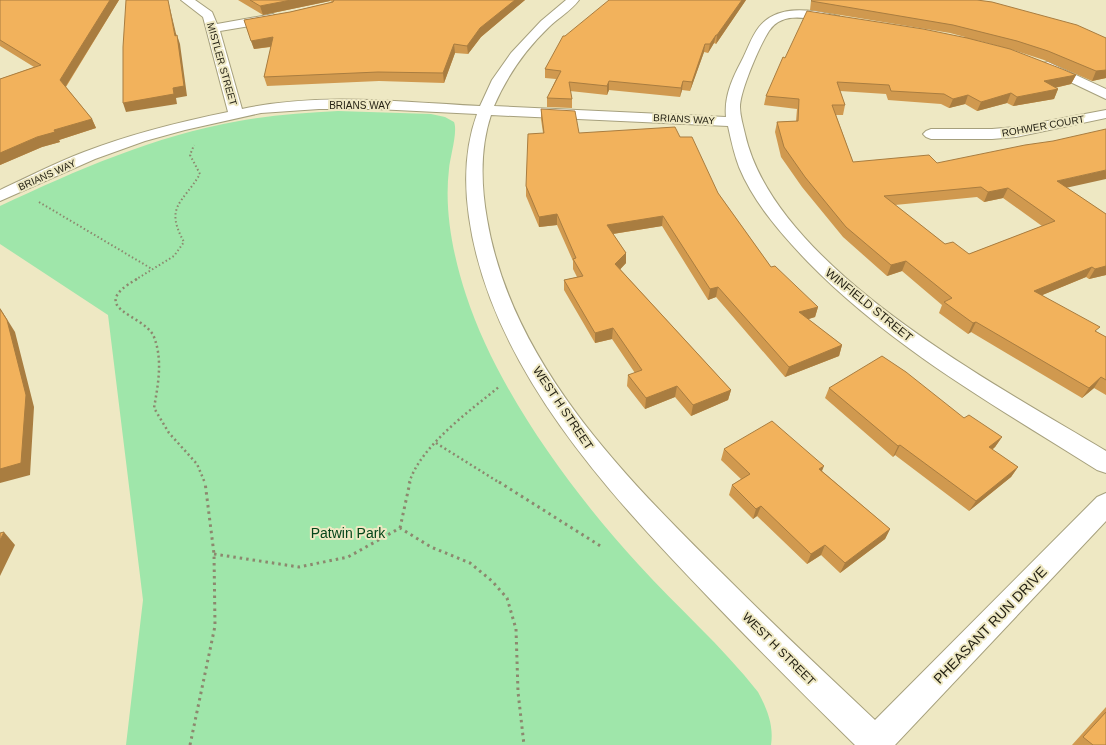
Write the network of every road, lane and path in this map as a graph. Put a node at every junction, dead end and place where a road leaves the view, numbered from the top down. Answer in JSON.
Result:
{"nodes":[{"id":1,"x":187,"y":0,"type":"edge"},
{"id":2,"x":573,"y":0,"type":"edge"},
{"id":3,"x":284,"y":16,"type":"edge"},
{"id":4,"x":846,"y":21,"type":"edge"},
{"id":5,"x":213,"y":28,"type":"junction"},
{"id":6,"x":1037,"y":62,"type":"edge"},
{"id":7,"x":1106,"y":95,"type":"edge"},
{"id":8,"x":486,"y":109,"type":"junction"},
{"id":9,"x":236,"y":114,"type":"junction"},
{"id":10,"x":1106,"y":114,"type":"edge"},
{"id":11,"x":735,"y":122,"type":"junction"},
{"id":12,"x":931,"y":134,"type":"dead end"},
{"id":13,"x":197,"y":142,"type":"dead end"},
{"id":14,"x":0,"y":196,"type":"edge"},
{"id":15,"x":33,"y":199,"type":"dead end"},
{"id":16,"x":152,"y":269,"type":"junction"},
{"id":17,"x":500,"y":386,"type":"dead end"},
{"id":18,"x":436,"y":443,"type":"junction"},
{"id":19,"x":1106,"y":463,"type":"edge"},
{"id":20,"x":1106,"y":504,"type":"edge"},
{"id":21,"x":400,"y":528,"type":"junction"},
{"id":22,"x":602,"y":547,"type":"dead end"},
{"id":23,"x":214,"y":554,"type":"junction"},
{"id":24,"x":876,"y":744,"type":"edge"},
{"id":25,"x":190,"y":745,"type":"edge"},
{"id":26,"x":524,"y":745,"type":"edge"}],
"edges":[{"from":1,"to":5,"type":"street","name":"MISTLER STREET"},
{"from":2,"to":8,"type":"street","name":"WEST H STREET"},
{"from":3,"to":5,"type":"street"},
{"from":4,"to":11,"type":"street","name":"WINFIELD STREET"},
{"from":5,"to":9,"type":"street","name":"MISTLER STREET"},
{"from":6,"to":7,"type":"street"},
{"from":8,"to":9,"type":"street","name":"BRIANS WAY"},
{"from":8,"to":11,"type":"street","name":"BRIANS WAY"},
{"from":8,"to":24,"type":"street","name":"WEST H STREET"},
{"from":9,"to":14,"type":"street","name":"BRIANS WAY"},
{"from":10,"to":12,"type":"street","name":"ROHWER COURT"},
{"from":11,"to":19,"type":"street","name":"WINFIELD STREET"},
{"from":13,"to":16,"type":"path"},
{"from":15,"to":16,"type":"path"},
{"from":16,"to":23,"type":"path"},
{"from":17,"to":18,"type":"path"},
{"from":18,"to":21,"type":"path"},
{"from":18,"to":22,"type":"path"},
{"from":20,"to":24,"type":"street","name":"PHEASANT RUN DRIVE"},
{"from":21,"to":23,"type":"path"},
{"from":21,"to":26,"type":"path"},
{"from":23,"to":25,"type":"path"}]}
